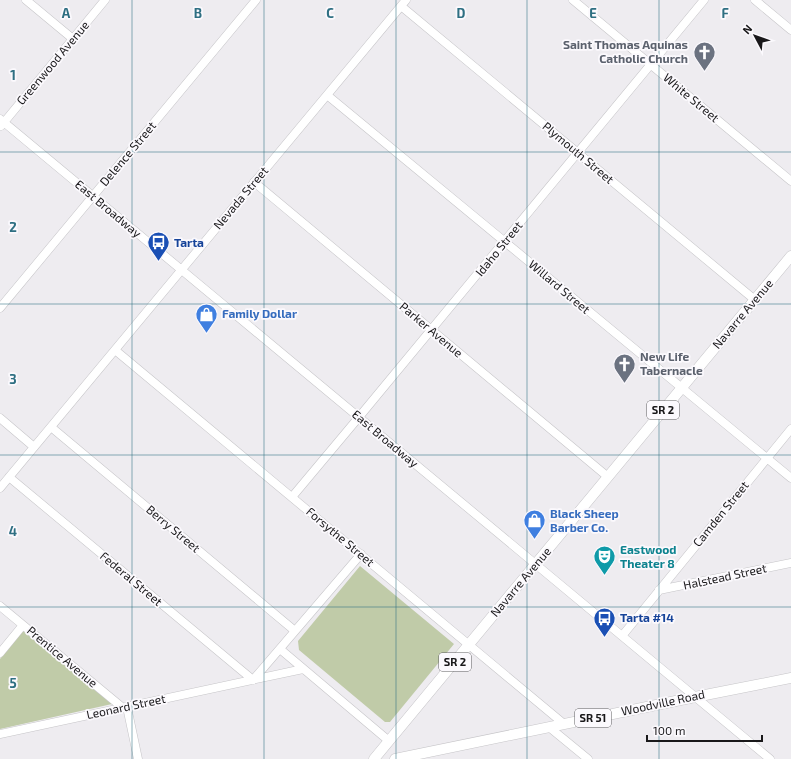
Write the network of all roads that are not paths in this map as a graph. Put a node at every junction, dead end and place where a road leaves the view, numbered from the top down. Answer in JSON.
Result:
{"nodes":[{"id":1,"x":26,"y":0,"type":"edge"},
{"id":2,"x":105,"y":0,"type":"edge"},
{"id":3,"x":256,"y":0,"type":"edge"},
{"id":4,"x":573,"y":0,"type":"edge"},
{"id":5,"x":704,"y":0,"type":"edge"},
{"id":6,"x":755,"y":0,"type":"edge"},
{"id":7,"x":403,"y":3,"type":"edge"},
{"id":8,"x":791,"y":30,"type":"edge"},
{"id":9,"x":73,"y":39,"type":"junction"},
{"id":10,"x":650,"y":64,"type":"junction"},
{"id":11,"x":327,"y":95,"type":"junction"},
{"id":12,"x":1,"y":122,"type":"edge"},
{"id":13,"x":577,"y":152,"type":"junction"},
{"id":14,"x":791,"y":181,"type":"edge"},
{"id":15,"x":254,"y":182,"type":"junction"},
{"id":16,"x":93,"y":196,"type":"junction"},
{"id":17,"x":505,"y":242,"type":"junction"},
{"id":18,"x":791,"y":256,"type":"edge"},
{"id":19,"x":182,"y":270,"type":"junction"},
{"id":20,"x":755,"y":300,"type":"junction"},
{"id":21,"x":0,"y":308,"type":"edge"},
{"id":22,"x":431,"y":330,"type":"junction"},
{"id":23,"x":115,"y":350,"type":"junction"},
{"id":24,"x":682,"y":388,"type":"junction"},
{"id":25,"x":359,"y":417,"type":"junction"},
{"id":26,"x":0,"y":418,"type":"edge"},
{"id":27,"x":51,"y":427,"type":"junction"},
{"id":28,"x":791,"y":429,"type":"edge"},
{"id":29,"x":34,"y":447,"type":"junction"},
{"id":30,"x":767,"y":458,"type":"junction"},
{"id":31,"x":9,"y":477,"type":"junction"},
{"id":32,"x":608,"y":477,"type":"junction"},
{"id":33,"x":791,"y":478,"type":"edge"},
{"id":34,"x":0,"y":488,"type":"edge"},
{"id":35,"x":292,"y":497,"type":"junction"},
{"id":36,"x":360,"y":554,"type":"junction"},
{"id":37,"x":791,"y":563,"type":"edge"},
{"id":38,"x":536,"y":564,"type":"junction"},
{"id":39,"x":659,"y":590,"type":"junction"},
{"id":40,"x":0,"y":606,"type":"edge"},
{"id":41,"x":23,"y":625,"type":"junction"},
{"id":42,"x":295,"y":631,"type":"junction"},
{"id":43,"x":622,"y":636,"type":"junction"},
{"id":44,"x":469,"y":645,"type":"junction"},
{"id":45,"x":280,"y":649,"type":"junction"},
{"id":46,"x":0,"y":653,"type":"edge"},
{"id":47,"x":303,"y":669,"type":"junction"},
{"id":48,"x":791,"y":678,"type":"edge"},
{"id":49,"x":253,"y":680,"type":"junction"},
{"id":50,"x":695,"y":697,"type":"junction"},
{"id":51,"x":125,"y":708,"type":"junction"},
{"id":52,"x":564,"y":724,"type":"junction"},
{"id":53,"x":549,"y":727,"type":"junction"},
{"id":54,"x":0,"y":734,"type":"edge"},
{"id":55,"x":389,"y":742,"type":"junction"},
{"id":56,"x":403,"y":758,"type":"edge"},
{"id":57,"x":138,"y":759,"type":"edge"},
{"id":58,"x":374,"y":759,"type":"edge"},
{"id":59,"x":588,"y":759,"type":"edge"},
{"id":60,"x":770,"y":759,"type":"edge"}],
"edges":[{"from":1,"to":9,"type":"street"},
{"from":2,"to":9,"type":"street","name":"Greenwood Avenue"},
{"from":3,"to":16,"type":"street","name":"Delence Street"},
{"from":4,"to":10,"type":"street","name":"White Street"},
{"from":5,"to":10,"type":"street","name":"Idaho Street"},
{"from":6,"to":8,"type":"street"},
{"from":7,"to":11,"type":"street","name":"Nevada Street"},
{"from":7,"to":13,"type":"street","name":"Plymouth Street"},
{"from":9,"to":12,"type":"street","name":"Greenwood Avenue"},
{"from":10,"to":13,"type":"street","name":"Idaho Street"},
{"from":10,"to":14,"type":"street","name":"White Street"},
{"from":11,"to":15,"type":"street","name":"Nevada Street"},
{"from":11,"to":17,"type":"street","name":"Willard Street"},
{"from":12,"to":16,"type":"street","name":"East Broadway"},
{"from":13,"to":17,"type":"street","name":"Idaho Street"},
{"from":13,"to":20,"type":"street","name":"Plymouth Street"},
{"from":15,"to":19,"type":"street","name":"Nevada Street"},
{"from":15,"to":22,"type":"street","name":"Parker Avenue"},
{"from":16,"to":19,"type":"street","name":"East Broadway"},
{"from":16,"to":21,"type":"street","name":"Delence Street"},
{"from":17,"to":22,"type":"street","name":"Idaho Street"},
{"from":17,"to":24,"type":"street","name":"Willard Street"},
{"from":18,"to":20,"type":"main road","name":"Navarre Avenue","number":"SR 2"},
{"from":19,"to":23,"type":"street","name":"Nevada Street"},
{"from":19,"to":25,"type":"street","name":"East Broadway"},
{"from":20,"to":24,"type":"main road","name":"Navarre Avenue","number":"SR 2"},
{"from":22,"to":25,"type":"street","name":"Idaho Street"},
{"from":22,"to":32,"type":"street","name":"Parker Avenue"},
{"from":23,"to":27,"type":"street","name":"Nevada Street"},
{"from":23,"to":35,"type":"street","name":"Forsythe Street"},
{"from":24,"to":30,"type":"street","name":"Willard Street"},
{"from":24,"to":32,"type":"main road","name":"Navarre Avenue","number":"SR 2"},
{"from":25,"to":35,"type":"street","name":"Idaho Street"},
{"from":25,"to":38,"type":"street","name":"East Broadway"},
{"from":26,"to":29,"type":"street"},
{"from":27,"to":29,"type":"street","name":"Nevada Street"},
{"from":27,"to":42,"type":"street","name":"Berry Street"},
{"from":28,"to":30,"type":"street","name":"Camden Street"},
{"from":29,"to":31,"type":"street","name":"Nevada Street"},
{"from":30,"to":33,"type":"street","name":"Willard Street"},
{"from":30,"to":39,"type":"street","name":"Camden Street"},
{"from":31,"to":34,"type":"street","name":"Nevada Street"},
{"from":31,"to":49,"type":"street","name":"Federal Street"},
{"from":32,"to":38,"type":"main road","name":"Navarre Avenue","number":"SR 2"},
{"from":35,"to":36,"type":"street","name":"Forsythe Street"},
{"from":36,"to":42,"type":"street"},
{"from":36,"to":44,"type":"street","name":"Forsythe Street"},
{"from":37,"to":39,"type":"street","name":"Halstead Street"},
{"from":38,"to":43,"type":"street","name":"East Broadway"},
{"from":38,"to":44,"type":"main road","name":"Navarre Avenue","number":"SR 2"},
{"from":39,"to":43,"type":"street","name":"Camden Street"},
{"from":40,"to":41,"type":"street","name":"Prentice Avenue"},
{"from":41,"to":46,"type":"street"},
{"from":41,"to":51,"type":"street","name":"Prentice Avenue"},
{"from":42,"to":45,"type":"street"},
{"from":43,"to":50,"type":"street","name":"East Broadway"},
{"from":44,"to":52,"type":"street","name":"Forsythe Street"},
{"from":44,"to":55,"type":"main road","name":"Navarre Avenue","number":"SR 2"},
{"from":45,"to":47,"type":"street"},
{"from":45,"to":49,"type":"street"},
{"from":47,"to":49,"type":"street","name":"Leonard Street"},
{"from":47,"to":55,"type":"street"},
{"from":48,"to":50,"type":"main road","name":"Woodville Road","number":"SR 51"},
{"from":49,"to":51,"type":"street","name":"Leonard Street"},
{"from":50,"to":52,"type":"main road","name":"Woodville Road","number":"SR 51"},
{"from":50,"to":60,"type":"street","name":"East Broadway"},
{"from":51,"to":54,"type":"street","name":"Leonard Street"},
{"from":51,"to":57,"type":"street"},
{"from":52,"to":53,"type":"main road","name":"Woodville Road","number":"SR 51"},
{"from":53,"to":56,"type":"main road","name":"Woodville Road","number":"SR 51"},
{"from":53,"to":59,"type":"street"},
{"from":55,"to":58,"type":"main road","name":"Navarre Avenue","number":"SR 2"}]}
